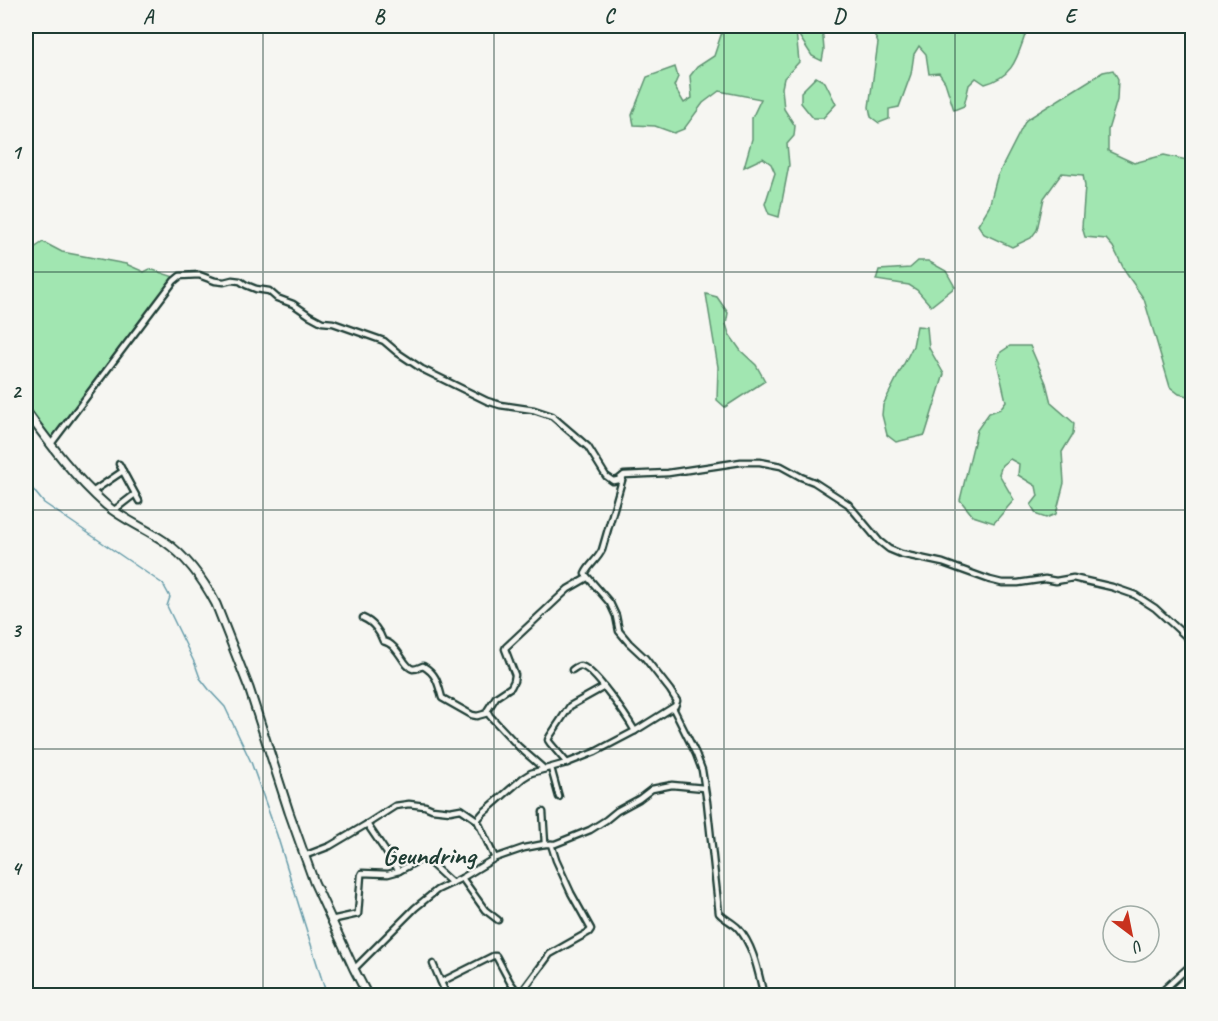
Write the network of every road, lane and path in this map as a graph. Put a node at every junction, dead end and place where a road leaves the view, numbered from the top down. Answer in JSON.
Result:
{"nodes":[{"id":1,"x":26,"y":411,"type":"edge"},
{"id":2,"x":51,"y":444,"type":"junction"},
{"id":3,"x":119,"y":464,"type":"dead end"},
{"id":4,"x":123,"y":471,"type":"junction"},
{"id":5,"x":624,"y":475,"type":"junction"},
{"id":6,"x":92,"y":492,"type":"junction"},
{"id":7,"x":135,"y":494,"type":"junction"},
{"id":8,"x":139,"y":501,"type":"dead end"},
{"id":9,"x":113,"y":511,"type":"junction"},
{"id":10,"x":587,"y":578,"type":"junction"},
{"id":11,"x":363,"y":618,"type":"dead end"},
{"id":12,"x":1192,"y":642,"type":"edge"},
{"id":13,"x":572,"y":670,"type":"dead end"},
{"id":14,"x":604,"y":687,"type":"junction"},
{"id":15,"x":673,"y":708,"type":"junction"},
{"id":16,"x":488,"y":713,"type":"junction"},
{"id":17,"x":635,"y":731,"type":"junction"},
{"id":18,"x":567,"y":763,"type":"junction"},
{"id":19,"x":551,"y":768,"type":"junction"},
{"id":20,"x":544,"y":769,"type":"junction"},
{"id":21,"x":704,"y":788,"type":"junction"},
{"id":22,"x":559,"y":797,"type":"dead end"},
{"id":23,"x":543,"y":812,"type":"dead end"},
{"id":24,"x":477,"y":820,"type":"junction"},
{"id":25,"x":367,"y":824,"type":"junction"},
{"id":26,"x":548,"y":844,"type":"junction"},
{"id":27,"x":304,"y":856,"type":"junction"},
{"id":28,"x":495,"y":858,"type":"junction"},
{"id":29,"x":399,"y":871,"type":"junction"},
{"id":30,"x":462,"y":878,"type":"junction"},
{"id":31,"x":452,"y":883,"type":"junction"},
{"id":32,"x":331,"y":920,"type":"junction"},
{"id":33,"x":498,"y":920,"type":"dead end"},
{"id":34,"x":433,"y":964,"type":"dead end"},
{"id":35,"x":1192,"y":964,"type":"edge"},
{"id":36,"x":354,"y":969,"type":"junction"},
{"id":37,"x":441,"y":982,"type":"junction"},
{"id":38,"x":515,"y":993,"type":"edge"},
{"id":39,"x":369,"y":996,"type":"edge"},
{"id":40,"x":447,"y":996,"type":"edge"},
{"id":41,"x":764,"y":996,"type":"edge"},
{"id":42,"x":1157,"y":996,"type":"edge"}],
"edges":[{"from":1,"to":2,"type":"street"},
{"from":2,"to":5,"type":"street"},
{"from":2,"to":6,"type":"street"},
{"from":3,"to":4,"type":"street"},
{"from":4,"to":6,"type":"street"},
{"from":4,"to":7,"type":"street"},
{"from":5,"to":10,"type":"street"},
{"from":5,"to":12,"type":"street"},
{"from":6,"to":9,"type":"street"},
{"from":7,"to":8,"type":"street"},
{"from":7,"to":9,"type":"street"},
{"from":9,"to":27,"type":"street"},
{"from":10,"to":15,"type":"street"},
{"from":10,"to":16,"type":"street"},
{"from":11,"to":16,"type":"street"},
{"from":13,"to":14,"type":"street"},
{"from":14,"to":17,"type":"street"},
{"from":14,"to":18,"type":"street"},
{"from":15,"to":17,"type":"street"},
{"from":15,"to":21,"type":"street"},
{"from":16,"to":20,"type":"street"},
{"from":17,"to":18,"type":"street"},
{"from":18,"to":19,"type":"street"},
{"from":19,"to":20,"type":"street"},
{"from":19,"to":22,"type":"street"},
{"from":20,"to":24,"type":"street"},
{"from":21,"to":26,"type":"street"},
{"from":21,"to":41,"type":"street"},
{"from":23,"to":26,"type":"street"},
{"from":24,"to":25,"type":"street"},
{"from":24,"to":28,"type":"street"},
{"from":25,"to":27,"type":"street"},
{"from":25,"to":29,"type":"street"},
{"from":26,"to":28,"type":"street"},
{"from":26,"to":38,"type":"street"},
{"from":27,"to":32,"type":"street"},
{"from":28,"to":30,"type":"street"},
{"from":29,"to":31,"type":"street"},
{"from":29,"to":32,"type":"street"},
{"from":30,"to":31,"type":"street"},
{"from":30,"to":33,"type":"street"},
{"from":31,"to":36,"type":"street"},
{"from":32,"to":36,"type":"street"},
{"from":34,"to":37,"type":"street"},
{"from":35,"to":42,"type":"street"},
{"from":36,"to":39,"type":"street"},
{"from":37,"to":38,"type":"street"},
{"from":37,"to":40,"type":"street"}]}
